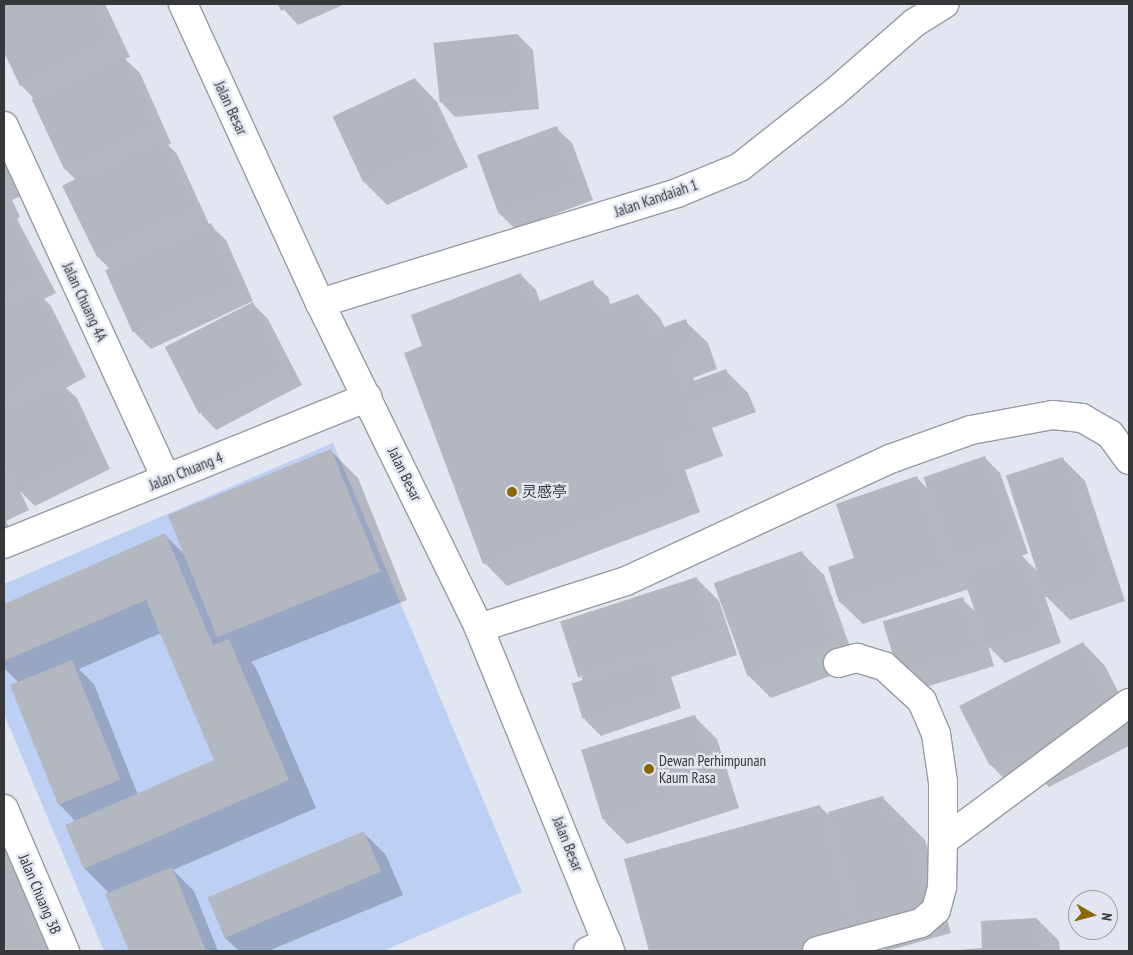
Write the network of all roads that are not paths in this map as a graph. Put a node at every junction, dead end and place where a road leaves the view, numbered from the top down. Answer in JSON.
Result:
{"nodes":[{"id":1,"x":183,"y":4,"type":"edge"},
{"id":2,"x":945,"y":4,"type":"edge"},
{"id":3,"x":4,"y":126,"type":"edge"},
{"id":4,"x":320,"y":303,"type":"junction"},
{"id":5,"x":368,"y":397,"type":"junction"},
{"id":6,"x":1129,"y":460,"type":"edge"},
{"id":7,"x":166,"y":479,"type":"junction"},
{"id":8,"x":4,"y":544,"type":"edge"},
{"id":9,"x":479,"y":628,"type":"junction"},
{"id":10,"x":838,"y":663,"type":"dead end"},
{"id":11,"x":1129,"y":703,"type":"edge"},
{"id":12,"x":4,"y":809,"type":"edge"},
{"id":13,"x":943,"y":841,"type":"junction"},
{"id":14,"x":602,"y":948,"type":"edge"},
{"id":15,"x":65,"y":951,"type":"edge"},
{"id":16,"x":817,"y":951,"type":"edge"}],
"edges":[{"from":1,"to":4,"type":"street","name":"Jalan Besar"},
{"from":2,"to":4,"type":"street","name":"Jalan Kandaiah 1"},
{"from":3,"to":7,"type":"street","name":"Jalan Chuang 4A"},
{"from":4,"to":5,"type":"street","name":"Jalan Besar"},
{"from":5,"to":7,"type":"street","name":"Jalan Chuang 4"},
{"from":5,"to":9,"type":"street","name":"Jalan Besar"},
{"from":6,"to":9,"type":"street"},
{"from":7,"to":8,"type":"street","name":"Jalan Chuang 4"},
{"from":9,"to":14,"type":"street","name":"Jalan Besar"},
{"from":10,"to":13,"type":"street"},
{"from":11,"to":13,"type":"street"},
{"from":12,"to":15,"type":"street","name":"Jalan Chuang 3B"},
{"from":13,"to":16,"type":"street"}]}
